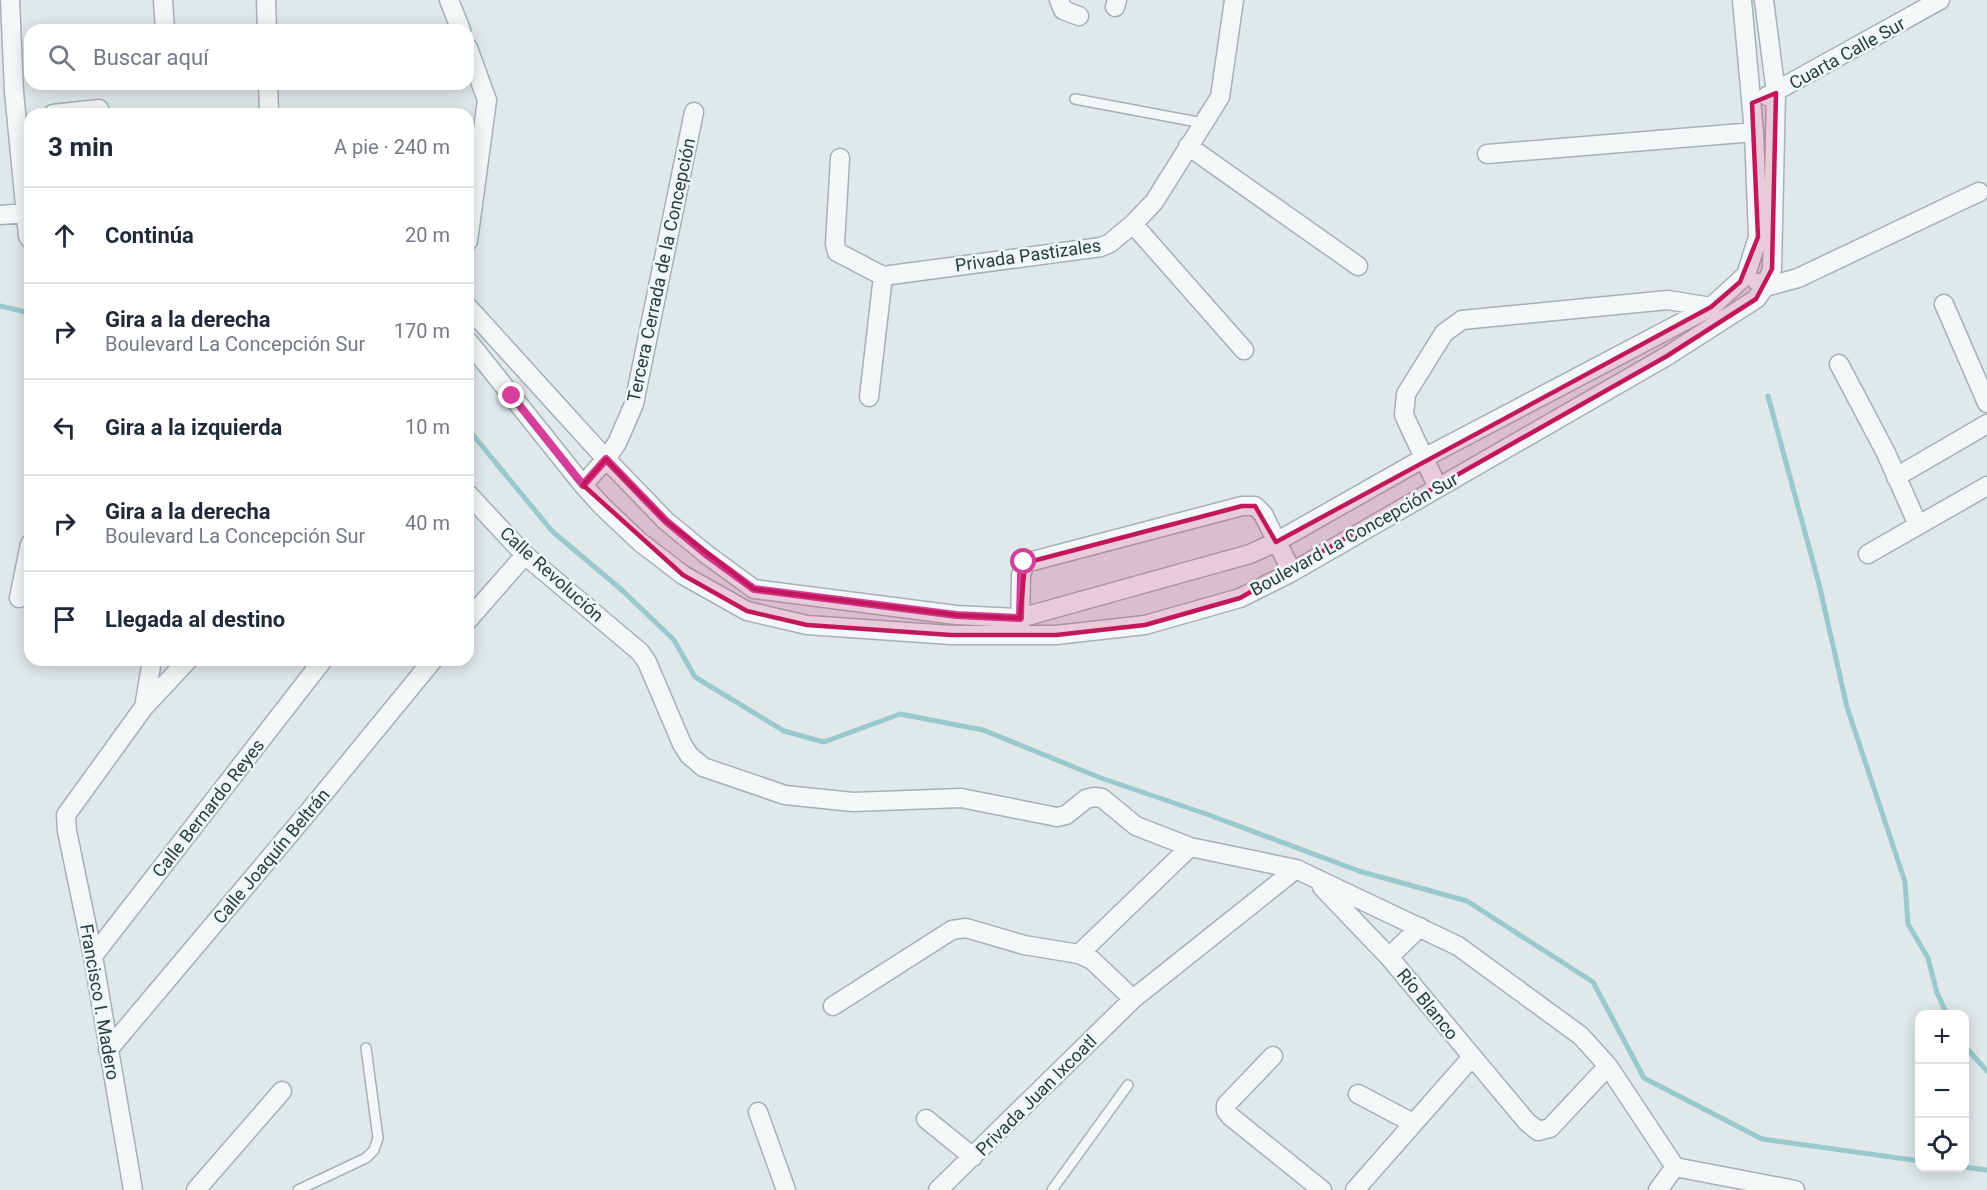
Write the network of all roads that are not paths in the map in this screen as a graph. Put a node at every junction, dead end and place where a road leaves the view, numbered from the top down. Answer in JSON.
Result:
{"nodes":[{"id":1,"x":10,"y":0,"type":"edge"},
{"id":2,"x":163,"y":0,"type":"edge"},
{"id":3,"x":266,"y":0,"type":"edge"},
{"id":4,"x":449,"y":0,"type":"edge"},
{"id":5,"x":1059,"y":0,"type":"edge"},
{"id":6,"x":1234,"y":0,"type":"edge"},
{"id":7,"x":1742,"y":0,"type":"edge"},
{"id":8,"x":1764,"y":0,"type":"edge"},
{"id":9,"x":1940,"y":0,"type":"edge"},
{"id":10,"x":1079,"y":16,"type":"dead end"},
{"id":11,"x":165,"y":24,"type":"edge"},
{"id":12,"x":267,"y":24,"type":"edge"},
{"id":13,"x":459,"y":24,"type":"edge"},
{"id":14,"x":474,"y":64,"type":"edge"},
{"id":15,"x":268,"y":90,"type":"edge"},
{"id":16,"x":7,"y":93,"type":"edge"},
{"id":17,"x":1776,"y":93,"type":"junction"},
{"id":18,"x":1074,"y":99,"type":"dead end"},
{"id":19,"x":1752,"y":103,"type":"junction"},
{"id":20,"x":269,"y":108,"type":"edge"},
{"id":21,"x":694,"y":111,"type":"dead end"},
{"id":22,"x":23,"y":117,"type":"edge"},
{"id":23,"x":1203,"y":123,"type":"junction"},
{"id":24,"x":1754,"y":132,"type":"junction"},
{"id":25,"x":1188,"y":146,"type":"junction"},
{"id":26,"x":24,"y":149,"type":"edge"},
{"id":27,"x":1488,"y":154,"type":"dead end"},
{"id":28,"x":840,"y":158,"type":"dead end"},
{"id":29,"x":1979,"y":192,"type":"dead end"},
{"id":30,"x":474,"y":196,"type":"edge"},
{"id":31,"x":24,"y":213,"type":"edge"},
{"id":32,"x":0,"y":215,"type":"edge"},
{"id":33,"x":1133,"y":224,"type":"junction"},
{"id":34,"x":1358,"y":266,"type":"dead end"},
{"id":35,"x":1746,"y":275,"type":"junction"},
{"id":36,"x":884,"y":276,"type":"junction"},
{"id":37,"x":1765,"y":288,"type":"junction"},
{"id":38,"x":1944,"y":304,"type":"dead end"},
{"id":39,"x":1711,"y":307,"type":"junction"},
{"id":40,"x":474,"y":314,"type":"edge"},
{"id":41,"x":474,"y":349,"type":"edge"},
{"id":42,"x":1244,"y":350,"type":"dead end"},
{"id":43,"x":1839,"y":364,"type":"dead end"},
{"id":44,"x":869,"y":397,"type":"dead end"},
{"id":45,"x":1987,"y":403,"type":"edge"},
{"id":46,"x":1987,"y":424,"type":"edge"},
{"id":47,"x":606,"y":459,"type":"junction"},
{"id":48,"x":1424,"y":459,"type":"junction"},
{"id":49,"x":1896,"y":477,"type":"junction"},
{"id":50,"x":583,"y":485,"type":"junction"},
{"id":51,"x":1987,"y":486,"type":"edge"},
{"id":52,"x":1438,"y":488,"type":"junction"},
{"id":53,"x":474,"y":500,"type":"edge"},
{"id":54,"x":1918,"y":525,"type":"junction"},
{"id":55,"x":1276,"y":542,"type":"junction"},
{"id":56,"x":1868,"y":554,"type":"dead end"},
{"id":57,"x":525,"y":555,"type":"junction"},
{"id":58,"x":1292,"y":572,"type":"junction"},
{"id":59,"x":24,"y":573,"type":"edge"},
{"id":60,"x":19,"y":598,"type":"dead end"},
{"id":61,"x":474,"y":613,"type":"edge"},
{"id":62,"x":1020,"y":627,"type":"junction"},
{"id":63,"x":151,"y":666,"type":"edge"},
{"id":64,"x":182,"y":666,"type":"edge"},
{"id":65,"x":318,"y":666,"type":"edge"},
{"id":66,"x":428,"y":666,"type":"edge"},
{"id":67,"x":144,"y":707,"type":"junction"},
{"id":68,"x":1190,"y":847,"type":"junction"},
{"id":69,"x":1296,"y":869,"type":"junction"},
{"id":70,"x":1315,"y":879,"type":"junction"},
{"id":71,"x":1420,"y":927,"type":"junction"},
{"id":72,"x":1079,"y":954,"type":"junction"},
{"id":73,"x":93,"y":956,"type":"junction"},
{"id":74,"x":1389,"y":957,"type":"junction"},
{"id":75,"x":1132,"y":999,"type":"junction"},
{"id":76,"x":833,"y":1006,"type":"dead end"},
{"id":77,"x":366,"y":1048,"type":"dead end"},
{"id":78,"x":108,"y":1050,"type":"junction"},
{"id":79,"x":1273,"y":1056,"type":"dead end"},
{"id":80,"x":1472,"y":1057,"type":"junction"},
{"id":81,"x":1608,"y":1066,"type":"junction"},
{"id":82,"x":1128,"y":1085,"type":"dead end"},
{"id":83,"x":282,"y":1091,"type":"dead end"},
{"id":84,"x":1358,"y":1094,"type":"dead end"},
{"id":85,"x":758,"y":1112,"type":"dead end"},
{"id":86,"x":926,"y":1119,"type":"dead end"},
{"id":87,"x":1413,"y":1123,"type":"junction"},
{"id":88,"x":974,"y":1157,"type":"junction"},
{"id":89,"x":1675,"y":1167,"type":"junction"},
{"id":90,"x":133,"y":1190,"type":"edge"},
{"id":91,"x":196,"y":1190,"type":"edge"},
{"id":92,"x":298,"y":1190,"type":"edge"},
{"id":93,"x":786,"y":1190,"type":"edge"},
{"id":94,"x":938,"y":1190,"type":"edge"},
{"id":95,"x":1052,"y":1190,"type":"edge"},
{"id":96,"x":1322,"y":1190,"type":"edge"},
{"id":97,"x":1355,"y":1190,"type":"edge"},
{"id":98,"x":1658,"y":1190,"type":"edge"},
{"id":99,"x":1795,"y":1190,"type":"edge"}],
"edges":[{"from":1,"to":16,"type":"street"},
{"from":2,"to":11,"type":"street"},
{"from":3,"to":12,"type":"street"},
{"from":4,"to":13,"type":"street"},
{"from":5,"to":10,"type":"street"},
{"from":6,"to":23,"type":"street","name":"Privada Pastizales"},
{"from":7,"to":19,"type":"street"},
{"from":8,"to":17,"type":"street"},
{"from":9,"to":17,"type":"street","name":"Cuarta Calle Sur"},
{"from":14,"to":30,"type":"street"},
{"from":15,"to":20,"type":"street"},
{"from":16,"to":22,"type":"street"},
{"from":17,"to":19,"type":"street","name":"Cuarta Calle Sur"},
{"from":17,"to":37,"type":"street"},
{"from":18,"to":23,"type":"lane"},
{"from":19,"to":24,"type":"street"},
{"from":21,"to":47,"type":"street","name":"Tercera Cerrada de la Concepción"},
{"from":22,"to":26,"type":"street"},
{"from":23,"to":25,"type":"street","name":"Privada Pastizales"},
{"from":24,"to":27,"type":"street"},
{"from":24,"to":35,"type":"street"},
{"from":25,"to":33,"type":"street","name":"Privada Pastizales"},
{"from":25,"to":34,"type":"street"},
{"from":28,"to":36,"type":"street"},
{"from":29,"to":37,"type":"street"},
{"from":31,"to":32,"type":"street"},
{"from":33,"to":36,"type":"street","name":"Privada Pastizales"},
{"from":33,"to":42,"type":"street"},
{"from":35,"to":37,"type":"street"},
{"from":35,"to":39,"type":"street","name":"Boulevard La Concepción Sur"},
{"from":36,"to":44,"type":"street"},
{"from":37,"to":52,"type":"street","name":"Boulevard La Concepción Sur"},
{"from":38,"to":45,"type":"street"},
{"from":39,"to":48,"type":"street","name":"Boulevard La Concepción Sur"},
{"from":39,"to":48,"type":"street"},
{"from":40,"to":47,"type":"street","name":"Boulevard La Concepción Sur"},
{"from":41,"to":50,"type":"street","name":"Boulevard La Concepción Sur"},
{"from":43,"to":49,"type":"street"},
{"from":46,"to":49,"type":"street"},
{"from":47,"to":50,"type":"street","name":"Tercera Cerrada de la Concepción"},
{"from":47,"to":62,"type":"street","name":"Boulevard La Concepción Sur"},
{"from":48,"to":52,"type":"street"},
{"from":48,"to":55,"type":"street","name":"Boulevard La Concepción Sur"},
{"from":49,"to":54,"type":"street"},
{"from":50,"to":62,"type":"street","name":"Boulevard La Concepción Sur"},
{"from":51,"to":54,"type":"street"},
{"from":52,"to":58,"type":"street","name":"Boulevard La Concepción Sur"},
{"from":53,"to":57,"type":"street","name":"Calle Revolución"},
{"from":54,"to":56,"type":"street"},
{"from":55,"to":58,"type":"street"},
{"from":55,"to":62,"type":"street","name":"Boulevard La Concepción Sur"},
{"from":55,"to":62,"type":"street"},
{"from":57,"to":61,"type":"street"},
{"from":57,"to":68,"type":"street","name":"Calle Revolución"},
{"from":58,"to":62,"type":"street","name":"Boulevard La Concepción Sur"},
{"from":59,"to":60,"type":"street"},
{"from":63,"to":67,"type":"street"},
{"from":64,"to":67,"type":"street"},
{"from":65,"to":73,"type":"street","name":"Calle Bernardo Reyes"},
{"from":66,"to":78,"type":"street","name":"Calle Joaquín Beltrán"},
{"from":67,"to":73,"type":"street","name":"Francisco I. Madero"},
{"from":68,"to":69,"type":"street"},
{"from":68,"to":72,"type":"street"},
{"from":69,"to":70,"type":"street"},
{"from":69,"to":75,"type":"street","name":"Privada Juan Ixcoatl"},
{"from":70,"to":71,"type":"street"},
{"from":70,"to":74,"type":"street","name":"Río Blanco"},
{"from":71,"to":74,"type":"street"},
{"from":71,"to":81,"type":"street"},
{"from":72,"to":75,"type":"street"},
{"from":72,"to":76,"type":"street"},
{"from":73,"to":78,"type":"street","name":"Francisco I. Madero"},
{"from":74,"to":80,"type":"street","name":"Río Blanco"},
{"from":75,"to":88,"type":"street","name":"Privada Juan Ixcoatl"},
{"from":77,"to":92,"type":"lane"},
{"from":78,"to":90,"type":"street","name":"Francisco I. Madero"},
{"from":79,"to":96,"type":"street"},
{"from":80,"to":81,"type":"street","name":"Río Blanco"},
{"from":80,"to":87,"type":"street"},
{"from":81,"to":89,"type":"street"},
{"from":82,"to":95,"type":"lane"},
{"from":83,"to":91,"type":"street"},
{"from":84,"to":87,"type":"street"},
{"from":85,"to":93,"type":"street"},
{"from":86,"to":88,"type":"street"},
{"from":87,"to":97,"type":"street"},
{"from":88,"to":94,"type":"street","name":"Privada Juan Ixcoatl"},
{"from":89,"to":98,"type":"street"},
{"from":89,"to":99,"type":"street"}]}
